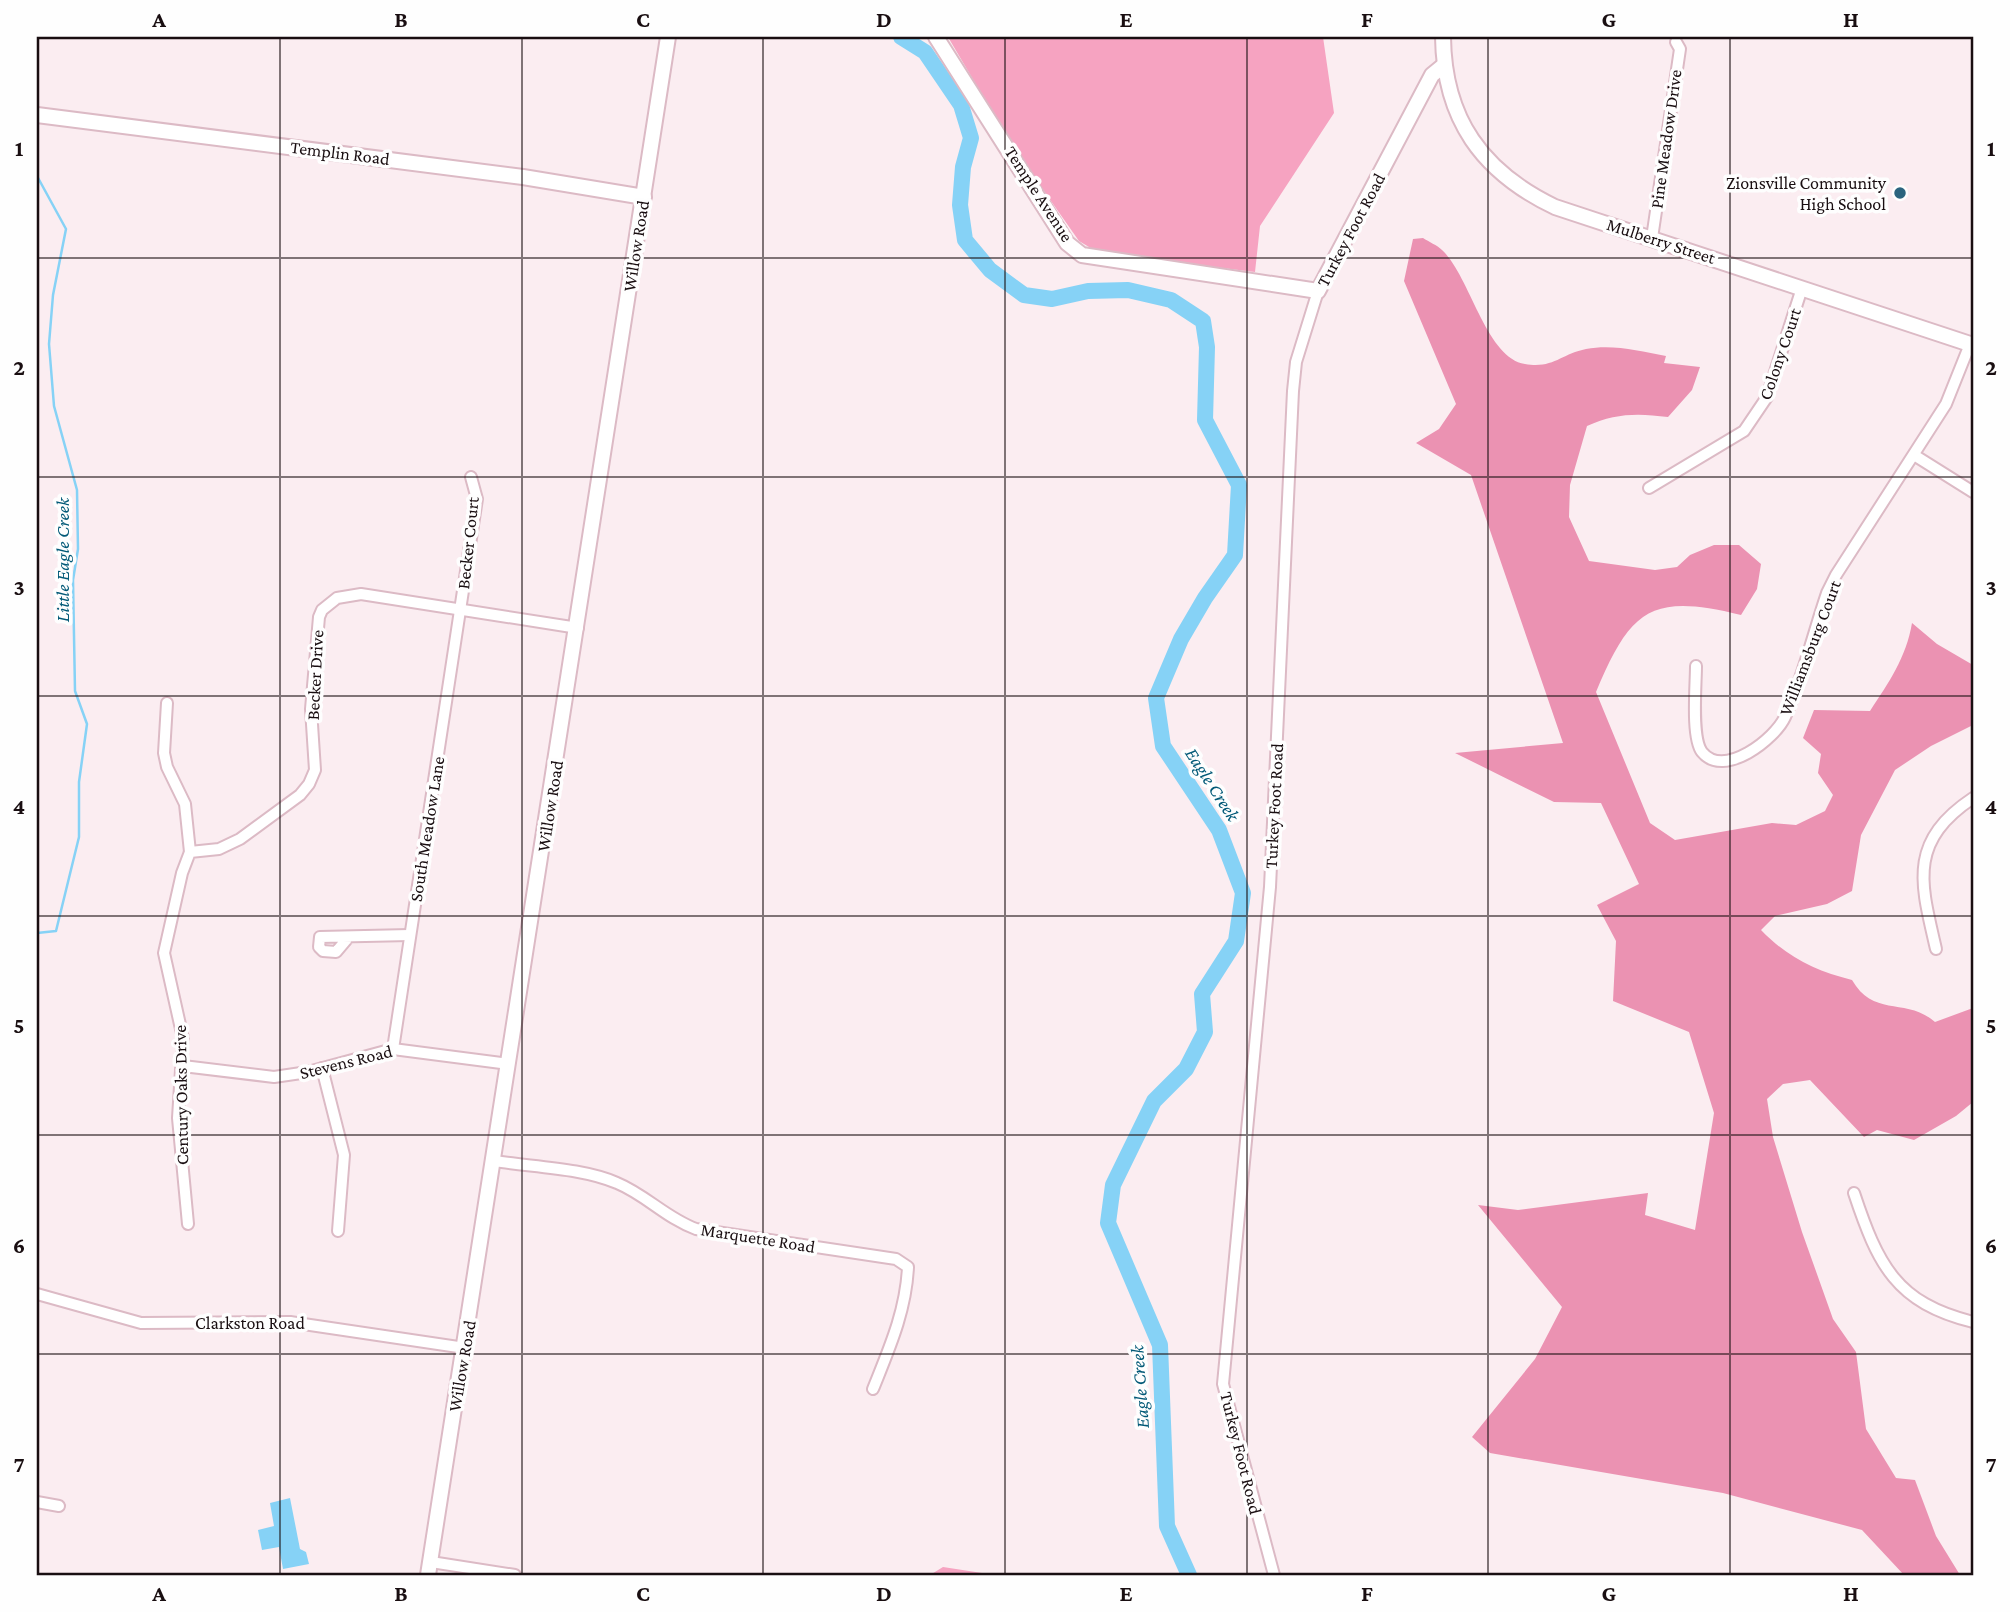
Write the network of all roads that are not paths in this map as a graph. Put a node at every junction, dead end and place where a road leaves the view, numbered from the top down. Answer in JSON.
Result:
{"nodes":[{"id":1,"x":668,"y":37,"type":"edge"},
{"id":2,"x":936,"y":37,"type":"edge"},
{"id":3,"x":1443,"y":37,"type":"edge"},
{"id":4,"x":1675,"y":42,"type":"dead end"},
{"id":5,"x":1443,"y":66,"type":"junction"},
{"id":6,"x":40,"y":115,"type":"edge"},
{"id":7,"x":643,"y":197,"type":"junction"},
{"id":8,"x":1652,"y":237,"type":"junction"},
{"id":9,"x":1802,"y":288,"type":"junction"},
{"id":10,"x":1318,"y":291,"type":"junction"},
{"id":11,"x":1972,"y":344,"type":"edge"},
{"id":12,"x":1914,"y":455,"type":"junction"},
{"id":13,"x":471,"y":477,"type":"dead end"},
{"id":14,"x":1649,"y":488,"type":"dead end"},
{"id":15,"x":1973,"y":492,"type":"edge"},
{"id":16,"x":461,"y":610,"type":"junction"},
{"id":17,"x":578,"y":628,"type":"junction"},
{"id":18,"x":1696,"y":666,"type":"dead end"},
{"id":19,"x":167,"y":703,"type":"dead end"},
{"id":20,"x":1973,"y":798,"type":"edge"},
{"id":21,"x":194,"y":851,"type":"junction"},
{"id":22,"x":410,"y":934,"type":"junction"},
{"id":23,"x":347,"y":939,"type":"dead end"},
{"id":24,"x":1936,"y":949,"type":"dead end"},
{"id":25,"x":393,"y":1049,"type":"junction"},
{"id":26,"x":509,"y":1064,"type":"junction"},
{"id":27,"x":183,"y":1066,"type":"junction"},
{"id":28,"x":322,"y":1069,"type":"junction"},
{"id":29,"x":495,"y":1161,"type":"junction"},
{"id":30,"x":1854,"y":1194,"type":"dead end"},
{"id":31,"x":188,"y":1224,"type":"dead end"},
{"id":32,"x":338,"y":1231,"type":"dead end"},
{"id":33,"x":37,"y":1294,"type":"edge"},
{"id":34,"x":1973,"y":1322,"type":"edge"},
{"id":35,"x":465,"y":1348,"type":"junction"},
{"id":36,"x":873,"y":1389,"type":"dead end"},
{"id":37,"x":37,"y":1502,"type":"edge"},
{"id":38,"x":59,"y":1506,"type":"dead end"},
{"id":39,"x":430,"y":1568,"type":"edge"},
{"id":40,"x":515,"y":1575,"type":"edge"},
{"id":41,"x":1273,"y":1575,"type":"edge"}],
"edges":[{"from":1,"to":7,"type":"street","name":"Willow Road"},
{"from":2,"to":10,"type":"street","name":"Temple Avenue"},
{"from":3,"to":5,"type":"street","name":"Mulberry Street"},
{"from":4,"to":8,"type":"street","name":"Pine Meadow Drive"},
{"from":5,"to":8,"type":"street","name":"Mulberry Street"},
{"from":5,"to":10,"type":"street","name":"Turkey Foot Road"},
{"from":6,"to":7,"type":"street","name":"Templin Road"},
{"from":7,"to":17,"type":"street","name":"Willow Road"},
{"from":8,"to":9,"type":"street","name":"Mulberry Street"},
{"from":9,"to":11,"type":"street","name":"Mulberry Street"},
{"from":9,"to":14,"type":"street","name":"Colony Court"},
{"from":10,"to":41,"type":"street","name":"Turkey Foot Road"},
{"from":11,"to":12,"type":"street","name":"Williamsburg Court"},
{"from":12,"to":15,"type":"street"},
{"from":12,"to":18,"type":"street","name":"Williamsburg Court"},
{"from":13,"to":16,"type":"street","name":"Becker Court"},
{"from":16,"to":17,"type":"street","name":"Becker Drive"},
{"from":16,"to":21,"type":"street","name":"Becker Drive"},
{"from":16,"to":22,"type":"street","name":"South Meadow Lane"},
{"from":17,"to":26,"type":"street","name":"Willow Road"},
{"from":19,"to":21,"type":"street"},
{"from":20,"to":24,"type":"street"},
{"from":21,"to":27,"type":"street","name":"Century Oaks Drive"},
{"from":22,"to":23,"type":"street"},
{"from":22,"to":25,"type":"street","name":"South Meadow Lane"},
{"from":25,"to":26,"type":"street","name":"Stevens Road"},
{"from":25,"to":28,"type":"street","name":"Stevens Road"},
{"from":26,"to":29,"type":"street","name":"Willow Road"},
{"from":27,"to":28,"type":"street","name":"Stevens Road"},
{"from":27,"to":31,"type":"street","name":"Century Oaks Drive"},
{"from":28,"to":32,"type":"street"},
{"from":29,"to":35,"type":"street","name":"Willow Road"},
{"from":29,"to":36,"type":"street","name":"Marquette Road"},
{"from":30,"to":34,"type":"street"},
{"from":33,"to":35,"type":"street","name":"Clarkston Road"},
{"from":35,"to":39,"type":"street","name":"Willow Road"},
{"from":37,"to":38,"type":"street"},
{"from":39,"to":40,"type":"street"}]}
